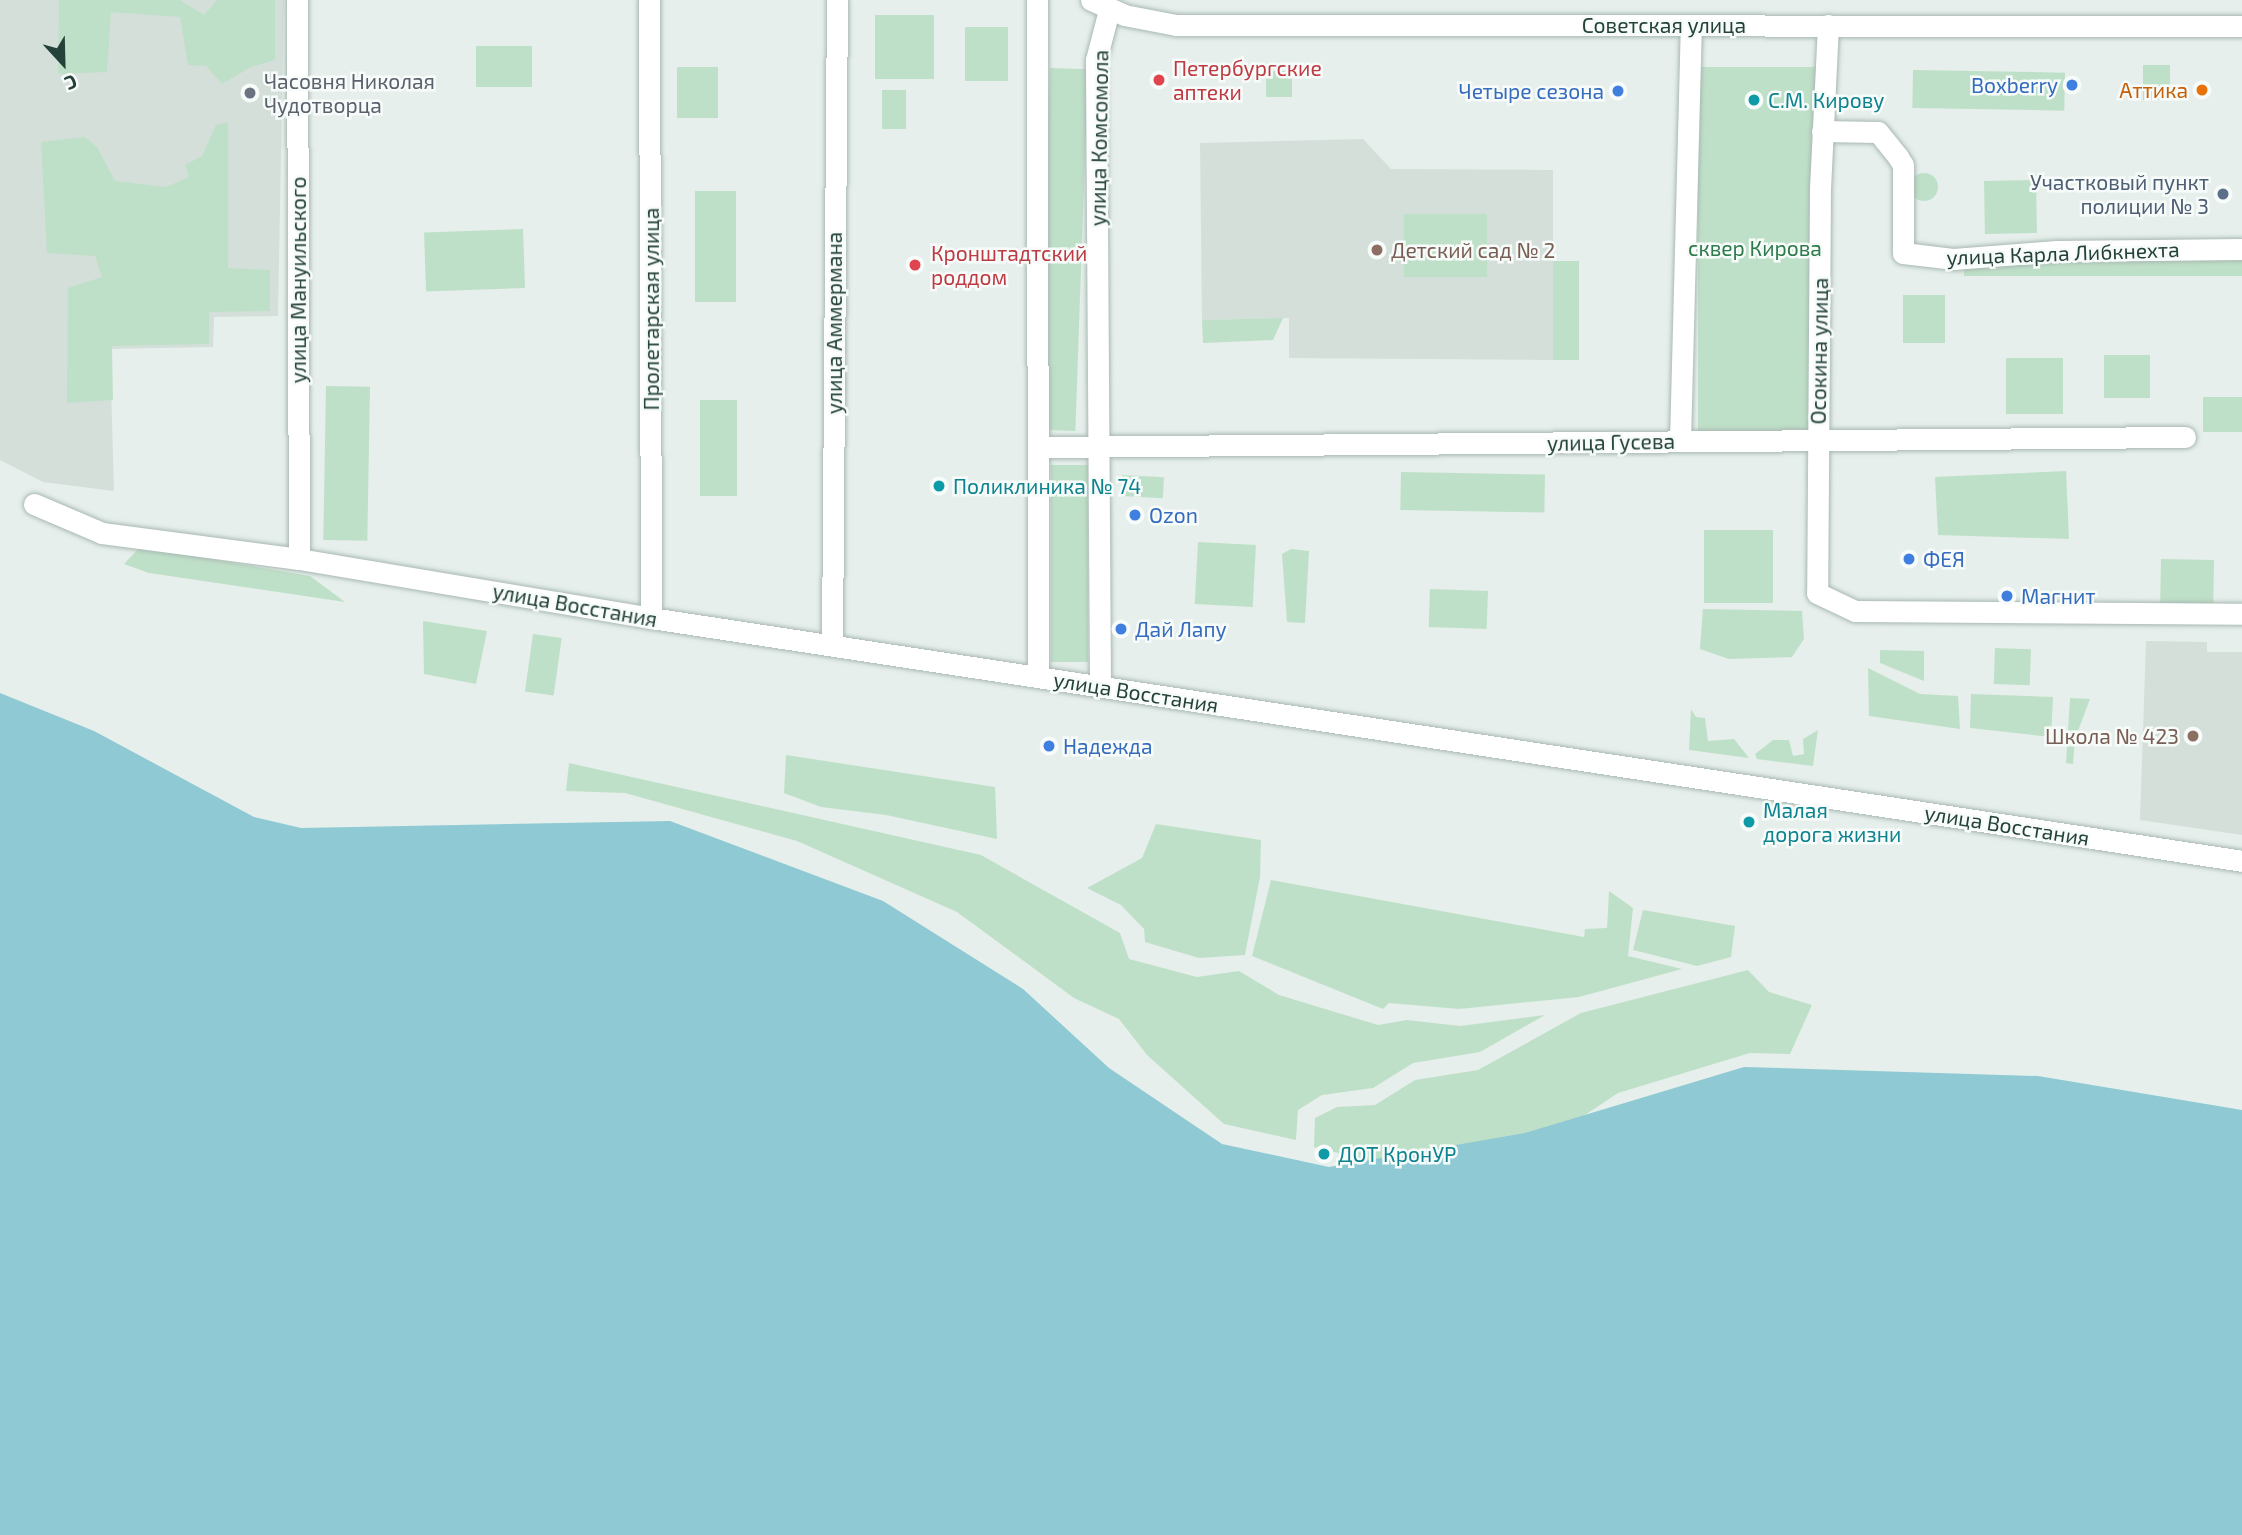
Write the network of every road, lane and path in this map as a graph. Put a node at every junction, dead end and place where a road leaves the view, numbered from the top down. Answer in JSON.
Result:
{"nodes":[{"id":1,"x":297,"y":0,"type":"edge"},
{"id":2,"x":649,"y":0,"type":"edge"},
{"id":3,"x":837,"y":0,"type":"edge"},
{"id":4,"x":1037,"y":0,"type":"edge"},
{"id":5,"x":1100,"y":5,"type":"edge"},
{"id":6,"x":1691,"y":25,"type":"junction"},
{"id":7,"x":1828,"y":25,"type":"junction"},
{"id":8,"x":2242,"y":26,"type":"edge"},
{"id":9,"x":1822,"y":131,"type":"junction"},
{"id":10,"x":2242,"y":249,"type":"edge"},
{"id":11,"x":2185,"y":436,"type":"dead end"},
{"id":12,"x":1818,"y":440,"type":"junction"},
{"id":13,"x":1680,"y":441,"type":"junction"},
{"id":14,"x":1099,"y":446,"type":"junction"},
{"id":15,"x":1038,"y":447,"type":"junction"},
{"id":16,"x":34,"y":504,"type":"dead end"},
{"id":17,"x":299,"y":559,"type":"junction"},
{"id":18,"x":2242,"y":614,"type":"edge"},
{"id":19,"x":651,"y":618,"type":"junction"},
{"id":20,"x":832,"y":645,"type":"junction"},
{"id":21,"x":1038,"y":677,"type":"junction"},
{"id":22,"x":1100,"y":686,"type":"junction"},
{"id":23,"x":2242,"y":861,"type":"edge"}],
"edges":[{"from":1,"to":17,"type":"street","name":"улица Мануильского"},
{"from":2,"to":19,"type":"street","name":"Пролетарская улица"},
{"from":3,"to":20,"type":"street","name":"улица Аммермана"},
{"from":4,"to":15,"type":"street"},
{"from":5,"to":6,"type":"street","name":"Советская улица"},
{"from":5,"to":14,"type":"street","name":"улица Комсомола"},
{"from":6,"to":7,"type":"street","name":"Советская улица"},
{"from":6,"to":13,"type":"street"},
{"from":7,"to":8,"type":"street","name":"Советская улица"},
{"from":7,"to":9,"type":"street","name":"Осокина улица"},
{"from":9,"to":10,"type":"street","name":"улица Карла Либкнехта"},
{"from":9,"to":12,"type":"street","name":"Осокина улица"},
{"from":11,"to":12,"type":"street","name":"улица Гусева"},
{"from":12,"to":13,"type":"street","name":"улица Гусева"},
{"from":12,"to":18,"type":"street","name":"Осокина улица"},
{"from":13,"to":14,"type":"street","name":"улица Гусева"},
{"from":14,"to":15,"type":"street","name":"улица Гусева"},
{"from":14,"to":22,"type":"street","name":"улица Комсомола"},
{"from":15,"to":21,"type":"street"},
{"from":16,"to":17,"type":"street","name":"улица Восстания"},
{"from":17,"to":19,"type":"street","name":"улица Восстания"},
{"from":19,"to":20,"type":"street","name":"улица Восстания"},
{"from":20,"to":21,"type":"street","name":"улица Восстания"},
{"from":21,"to":22,"type":"street","name":"улица Восстания"},
{"from":22,"to":23,"type":"street","name":"улица Восстания"}]}
